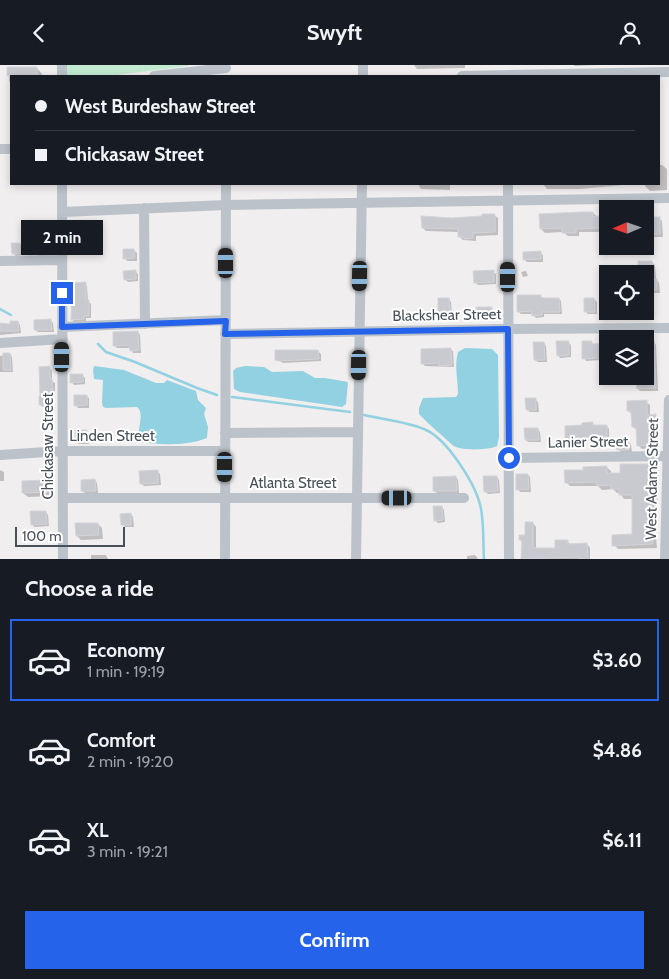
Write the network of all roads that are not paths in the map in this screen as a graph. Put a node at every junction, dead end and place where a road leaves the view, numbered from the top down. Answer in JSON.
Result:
{"nodes":[{"id":1,"x":226,"y":70,"type":"edge"},
{"id":2,"x":507,"y":72,"type":"edge"},
{"id":3,"x":669,"y":72,"type":"edge"},
{"id":4,"x":166,"y":75,"type":"edge"},
{"id":5,"x":473,"y":75,"type":"edge"},
{"id":6,"x":62,"y":185,"type":"edge"},
{"id":7,"x":226,"y":185,"type":"edge"},
{"id":8,"x":362,"y":185,"type":"edge"},
{"id":9,"x":508,"y":185,"type":"edge"},
{"id":10,"x":669,"y":198,"type":"edge"},
{"id":11,"x":508,"y":201,"type":"junction"},
{"id":12,"x":361,"y":202,"type":"junction"},
{"id":13,"x":226,"y":205,"type":"junction"},
{"id":14,"x":144,"y":208,"type":"junction"},
{"id":15,"x":62,"y":212,"type":"junction"},
{"id":16,"x":62,"y":260,"type":"junction"},
{"id":17,"x":0,"y":261,"type":"edge"},
{"id":18,"x":226,"y":321,"type":"junction"},
{"id":19,"x":145,"y":324,"type":"junction"},
{"id":20,"x":62,"y":327,"type":"junction"},
{"id":21,"x":669,"y":328,"type":"edge"},
{"id":22,"x":508,"y":329,"type":"junction"},
{"id":23,"x":359,"y":331,"type":"junction"},
{"id":24,"x":225,"y":334,"type":"junction"},
{"id":25,"x":63,"y":339,"type":"junction"},
{"id":26,"x":0,"y":343,"type":"edge"},
{"id":27,"x":669,"y":400,"type":"edge"},
{"id":28,"x":669,"y":406,"type":"edge"},
{"id":29,"x":358,"y":432,"type":"junction"},
{"id":30,"x":225,"y":433,"type":"junction"},
{"id":31,"x":62,"y":451,"type":"junction"},
{"id":32,"x":225,"y":451,"type":"junction"},
{"id":33,"x":0,"y":455,"type":"edge"},
{"id":34,"x":668,"y":456,"type":"junction"},
{"id":35,"x":509,"y":458,"type":"junction"},
{"id":36,"x":357,"y":497,"type":"junction"},
{"id":37,"x":63,"y":498,"type":"junction"},
{"id":38,"x":225,"y":498,"type":"junction"},
{"id":39,"x":464,"y":498,"type":"dead end"},
{"id":40,"x":63,"y":559,"type":"edge"},
{"id":41,"x":225,"y":559,"type":"edge"},
{"id":42,"x":356,"y":559,"type":"edge"},
{"id":43,"x":509,"y":559,"type":"edge"},
{"id":44,"x":665,"y":559,"type":"edge"}],
"edges":[{"from":1,"to":4,"type":"street"},
{"from":2,"to":3,"type":"street"},
{"from":2,"to":5,"type":"street"},
{"from":6,"to":15,"type":"street","name":"Chickasaw Street"},
{"from":7,"to":13,"type":"street"},
{"from":8,"to":12,"type":"street"},
{"from":9,"to":11,"type":"street"},
{"from":10,"to":11,"type":"street"},
{"from":11,"to":12,"type":"street"},
{"from":11,"to":22,"type":"street"},
{"from":12,"to":13,"type":"street"},
{"from":12,"to":23,"type":"street"},
{"from":13,"to":14,"type":"street"},
{"from":13,"to":18,"type":"street"},
{"from":14,"to":15,"type":"street"},
{"from":14,"to":19,"type":"street"},
{"from":15,"to":16,"type":"street","name":"Chickasaw Street"},
{"from":16,"to":17,"type":"street"},
{"from":16,"to":20,"type":"street","name":"Chickasaw Street"},
{"from":18,"to":19,"type":"street"},
{"from":18,"to":24,"type":"street"},
{"from":19,"to":20,"type":"street"},
{"from":20,"to":25,"type":"street","name":"Chickasaw Street"},
{"from":21,"to":22,"type":"street","name":"Blackshear Street"},
{"from":22,"to":23,"type":"street","name":"Blackshear Street"},
{"from":22,"to":35,"type":"street"},
{"from":23,"to":24,"type":"street","name":"Blackshear Street"},
{"from":23,"to":29,"type":"street"},
{"from":24,"to":30,"type":"street"},
{"from":25,"to":26,"type":"street"},
{"from":25,"to":31,"type":"street","name":"Chickasaw Street"},
{"from":27,"to":28,"type":"street","name":"West Adams Street"},
{"from":28,"to":34,"type":"street","name":"West Adams Street"},
{"from":29,"to":30,"type":"street"},
{"from":29,"to":36,"type":"street"},
{"from":30,"to":32,"type":"street"},
{"from":31,"to":32,"type":"street","name":"Linden Street"},
{"from":31,"to":33,"type":"street","name":"Linden Street"},
{"from":31,"to":37,"type":"street","name":"Chickasaw Street"},
{"from":32,"to":38,"type":"street"},
{"from":34,"to":35,"type":"street","name":"Lanier Street"},
{"from":34,"to":44,"type":"street","name":"West Adams Street"},
{"from":35,"to":43,"type":"street"},
{"from":36,"to":38,"type":"street","name":"Atlanta Street"},
{"from":36,"to":39,"type":"street","name":"Atlanta Street"},
{"from":36,"to":42,"type":"street"},
{"from":37,"to":38,"type":"street","name":"Atlanta Street"},
{"from":37,"to":40,"type":"street","name":"Chickasaw Street"},
{"from":38,"to":41,"type":"street"}]}
